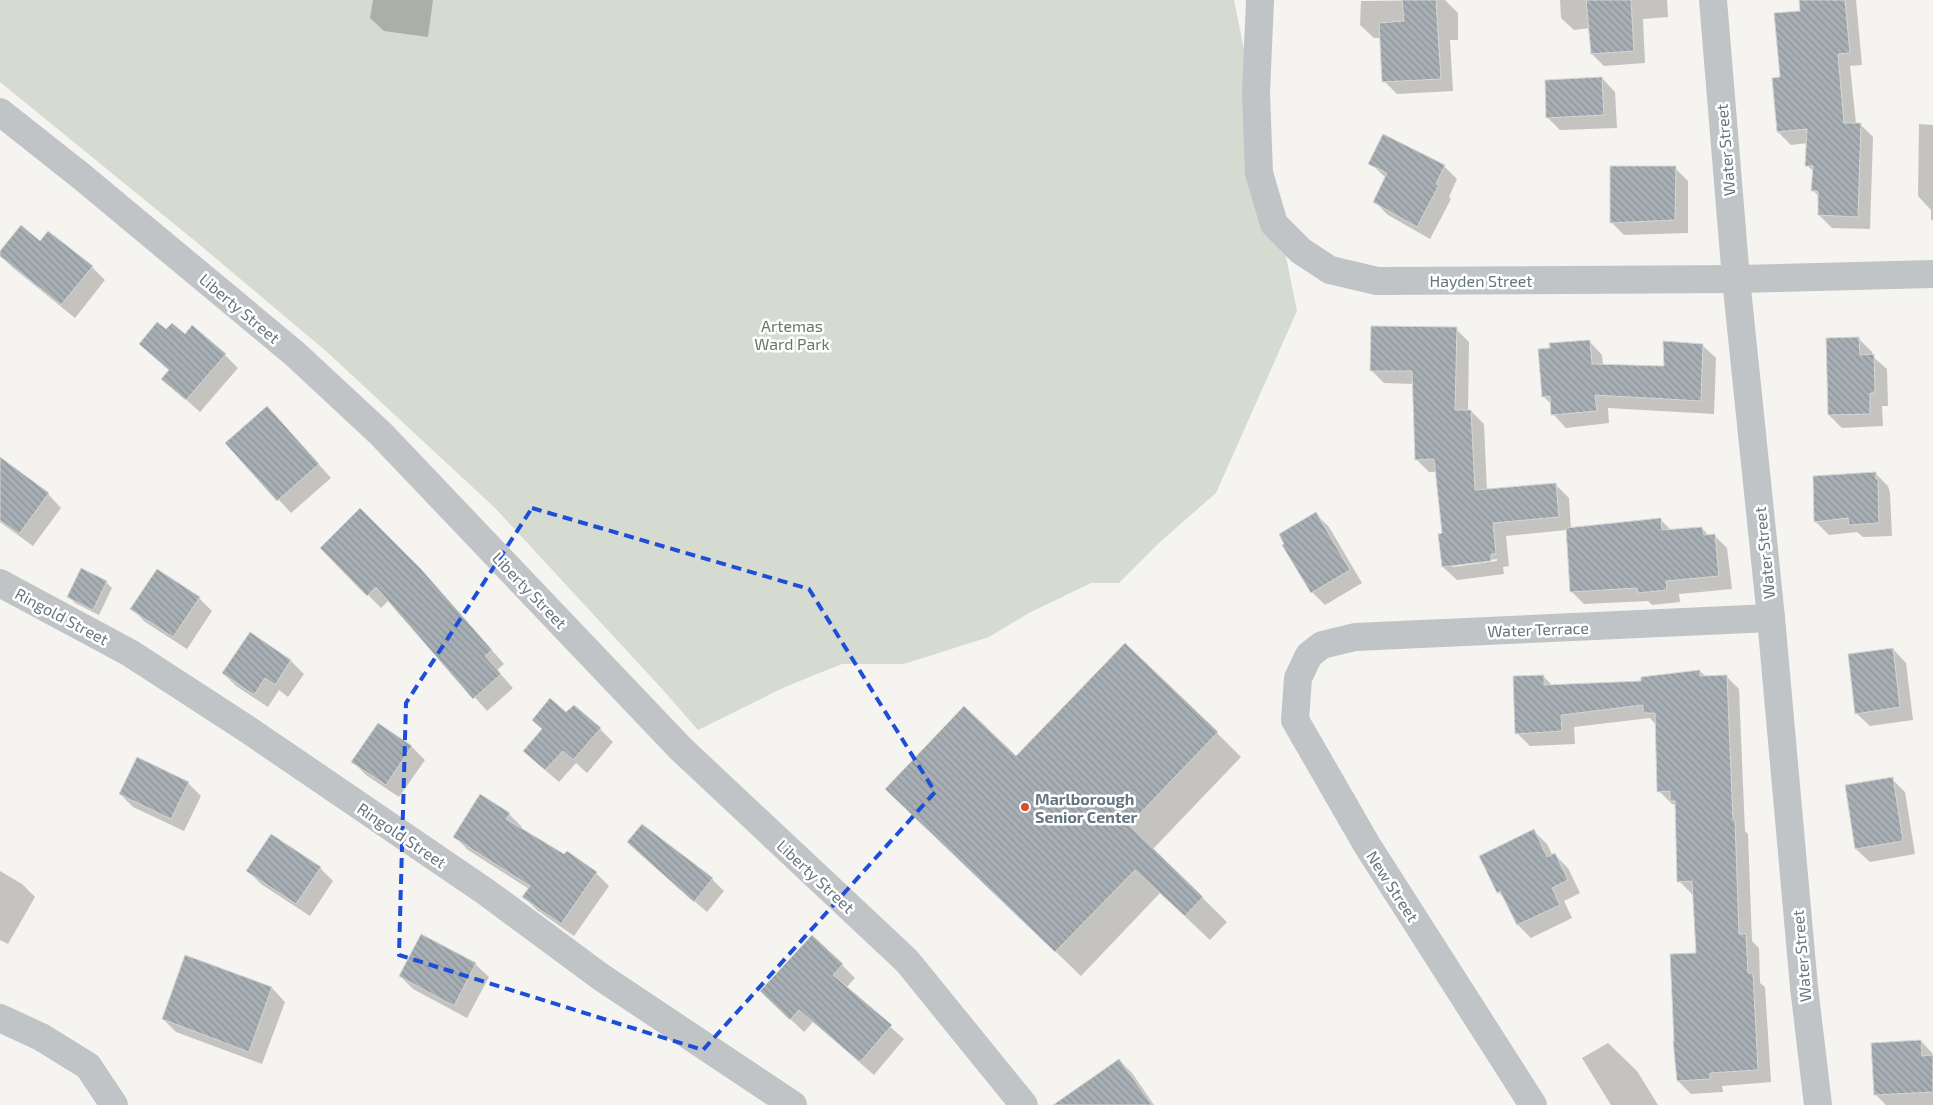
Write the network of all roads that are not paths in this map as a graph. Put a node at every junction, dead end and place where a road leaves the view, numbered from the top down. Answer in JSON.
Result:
{"nodes":[{"id":1,"x":1260,"y":0,"type":"edge"},
{"id":2,"x":1713,"y":0,"type":"edge"},
{"id":3,"x":0,"y":112,"type":"edge"},
{"id":4,"x":1933,"y":274,"type":"edge"},
{"id":5,"x":1736,"y":279,"type":"junction"},
{"id":6,"x":0,"y":583,"type":"edge"},
{"id":7,"x":1771,"y":618,"type":"junction"},
{"id":8,"x":1309,"y":655,"type":"joint"},
{"id":9,"x":0,"y":1018,"type":"edge"},
{"id":10,"x":114,"y":1105,"type":"edge"},
{"id":11,"x":793,"y":1105,"type":"edge"},
{"id":12,"x":1024,"y":1105,"type":"edge"},
{"id":13,"x":1533,"y":1105,"type":"edge"},
{"id":14,"x":1818,"y":1105,"type":"edge"}],
"edges":[{"from":1,"to":5,"type":"street","name":"Hayden Street"},
{"from":2,"to":5,"type":"street","name":"Water Street"},
{"from":3,"to":12,"type":"street","name":"Liberty Street"},
{"from":4,"to":5,"type":"street","name":"Hayden Street"},
{"from":5,"to":7,"type":"street","name":"Water Street"},
{"from":6,"to":11,"type":"street","name":"Ringold Street"},
{"from":7,"to":8,"type":"street","name":"Water Terrace"},
{"from":7,"to":14,"type":"street","name":"Water Street"},
{"from":8,"to":13,"type":"street","name":"New Street"},
{"from":9,"to":10,"type":"street"}]}
